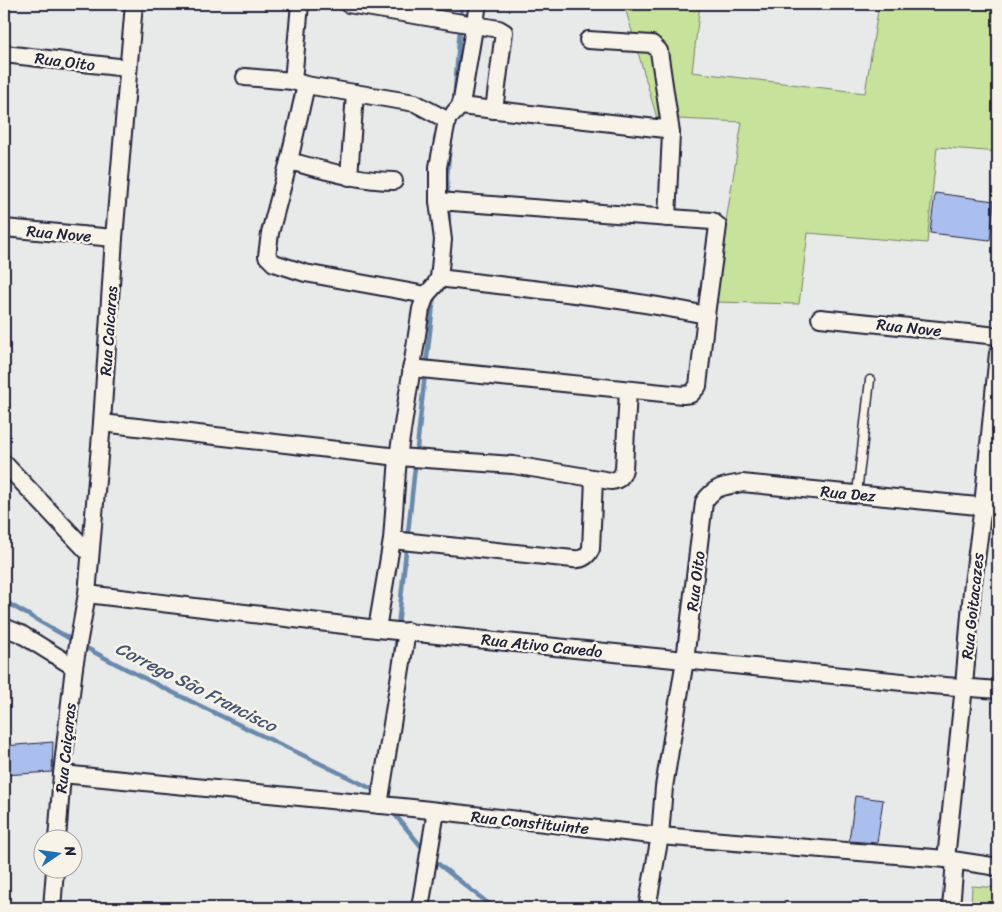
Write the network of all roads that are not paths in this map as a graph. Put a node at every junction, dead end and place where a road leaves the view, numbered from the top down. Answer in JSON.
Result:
{"nodes":[{"id":1,"x":134,"y":4,"type":"edge"},
{"id":2,"x":300,"y":4,"type":"edge"},
{"id":3,"x":348,"y":4,"type":"edge"},
{"id":4,"x":478,"y":4,"type":"edge"},
{"id":5,"x":475,"y":25,"type":"junction"},
{"id":6,"x":588,"y":40,"type":"dead end"},
{"id":7,"x":4,"y":54,"type":"edge"},
{"id":8,"x":127,"y":68,"type":"junction"},
{"id":9,"x":245,"y":77,"type":"dead end"},
{"id":10,"x":300,"y":83,"type":"junction"},
{"id":11,"x":355,"y":93,"type":"junction"},
{"id":12,"x":460,"y":106,"type":"junction"},
{"id":13,"x":494,"y":110,"type":"junction"},
{"id":14,"x":447,"y":120,"type":"junction"},
{"id":15,"x":670,"y":133,"type":"junction"},
{"id":16,"x":289,"y":161,"type":"junction"},
{"id":17,"x":349,"y":177,"type":"junction"},
{"id":18,"x":394,"y":181,"type":"dead end"},
{"id":19,"x":438,"y":200,"type":"junction"},
{"id":20,"x":667,"y":218,"type":"junction"},
{"id":21,"x":4,"y":228,"type":"edge"},
{"id":22,"x":114,"y":238,"type":"junction"},
{"id":23,"x":439,"y":278,"type":"junction"},
{"id":24,"x":426,"y":295,"type":"junction"},
{"id":25,"x":706,"y":315,"type":"junction"},
{"id":26,"x":820,"y":318,"type":"dead end"},
{"id":27,"x":998,"y":336,"type":"edge"},
{"id":28,"x":998,"y":353,"type":"edge"},
{"id":29,"x":411,"y":368,"type":"junction"},
{"id":30,"x":870,"y":380,"type":"dead end"},
{"id":31,"x":628,"y":390,"type":"junction"},
{"id":32,"x":102,"y":423,"type":"junction"},
{"id":33,"x":398,"y":457,"type":"junction"},
{"id":34,"x":4,"y":464,"type":"edge"},
{"id":35,"x":594,"y":479,"type":"junction"},
{"id":36,"x":857,"y":493,"type":"junction"},
{"id":37,"x":704,"y":502,"type":"joint"},
{"id":38,"x":990,"y":507,"type":"edge"},
{"id":39,"x":392,"y":540,"type":"junction"},
{"id":40,"x":90,"y":553,"type":"junction"},
{"id":41,"x":87,"y":594,"type":"junction"},
{"id":42,"x":4,"y":627,"type":"edge"},
{"id":43,"x":377,"y":629,"type":"junction"},
{"id":44,"x":407,"y":631,"type":"junction"},
{"id":45,"x":685,"y":660,"type":"junction"},
{"id":46,"x":75,"y":662,"type":"junction"},
{"id":47,"x":964,"y":686,"type":"junction"},
{"id":48,"x":998,"y":690,"type":"edge"},
{"id":49,"x":62,"y":774,"type":"junction"},
{"id":50,"x":381,"y":799,"type":"junction"},
{"id":51,"x":436,"y":811,"type":"junction"},
{"id":52,"x":58,"y":830,"type":"edge"},
{"id":53,"x":660,"y":836,"type":"junction"},
{"id":54,"x":950,"y":860,"type":"junction"},
{"id":55,"x":998,"y":867,"type":"edge"},
{"id":56,"x":54,"y":880,"type":"edge"},
{"id":57,"x":52,"y":908,"type":"edge"},
{"id":58,"x":420,"y":908,"type":"edge"},
{"id":59,"x":647,"y":908,"type":"edge"},
{"id":60,"x":951,"y":908,"type":"edge"}],
"edges":[{"from":1,"to":8,"type":"street","name":"Rua Caicaras"},
{"from":2,"to":10,"type":"street"},
{"from":3,"to":5,"type":"street"},
{"from":4,"to":5,"type":"street"},
{"from":5,"to":12,"type":"street"},
{"from":5,"to":13,"type":"street"},
{"from":6,"to":15,"type":"street"},
{"from":7,"to":8,"type":"street","name":"Rua Oito"},
{"from":8,"to":22,"type":"street","name":"Rua Caicaras"},
{"from":9,"to":10,"type":"street"},
{"from":10,"to":11,"type":"street"},
{"from":10,"to":16,"type":"street"},
{"from":11,"to":14,"type":"street"},
{"from":11,"to":17,"type":"street"},
{"from":12,"to":13,"type":"street"},
{"from":12,"to":14,"type":"street"},
{"from":13,"to":15,"type":"street"},
{"from":14,"to":19,"type":"street"},
{"from":15,"to":20,"type":"street"},
{"from":16,"to":17,"type":"street"},
{"from":16,"to":24,"type":"street"},
{"from":17,"to":18,"type":"street"},
{"from":19,"to":20,"type":"street"},
{"from":19,"to":23,"type":"street"},
{"from":20,"to":25,"type":"street"},
{"from":21,"to":22,"type":"street","name":"Rua Nove"},
{"from":22,"to":32,"type":"street","name":"Rua Caicaras"},
{"from":23,"to":24,"type":"street"},
{"from":23,"to":25,"type":"street"},
{"from":24,"to":29,"type":"street"},
{"from":25,"to":31,"type":"street"},
{"from":26,"to":27,"type":"street","name":"Rua Nove"},
{"from":28,"to":38,"type":"street","name":"Rua Goitacazes"},
{"from":29,"to":31,"type":"street"},
{"from":29,"to":33,"type":"street"},
{"from":30,"to":36,"type":"lane"},
{"from":31,"to":35,"type":"street"},
{"from":32,"to":33,"type":"street"},
{"from":32,"to":40,"type":"street","name":"Rua Caicaras"},
{"from":33,"to":35,"type":"street"},
{"from":33,"to":39,"type":"street"},
{"from":34,"to":40,"type":"street"},
{"from":35,"to":39,"type":"street"},
{"from":36,"to":37,"type":"street","name":"Rua Dez"},
{"from":36,"to":38,"type":"street","name":"Rua Dez"},
{"from":37,"to":45,"type":"street","name":"Rua Oito"},
{"from":38,"to":47,"type":"street","name":"Rua Goitacazes"},
{"from":39,"to":43,"type":"street"},
{"from":40,"to":41,"type":"street","name":"Rua Caicaras"},
{"from":41,"to":43,"type":"street","name":"Rua Ativo Cavedo"},
{"from":41,"to":46,"type":"street","name":"Rua Caicaras"},
{"from":42,"to":46,"type":"street"},
{"from":43,"to":44,"type":"street","name":"Rua Ativo Cavedo"},
{"from":44,"to":45,"type":"street","name":"Rua Ativo Cavedo"},
{"from":44,"to":50,"type":"street"},
{"from":45,"to":47,"type":"street","name":"Rua Ativo Cavedo"},
{"from":45,"to":53,"type":"street","name":"Rua Oito"},
{"from":46,"to":49,"type":"street","name":"Rua Caiçaras"},
{"from":47,"to":48,"type":"street","name":"Rua Ativo Cavedo"},
{"from":47,"to":54,"type":"street","name":"Rua Goitacazes"},
{"from":49,"to":50,"type":"street","name":"Rua Constituinte"},
{"from":49,"to":52,"type":"street","name":"Rua Caiçaras"},
{"from":50,"to":51,"type":"street","name":"Rua Constituinte"},
{"from":51,"to":53,"type":"street","name":"Rua Constituinte"},
{"from":51,"to":58,"type":"street"},
{"from":53,"to":54,"type":"street","name":"Rua Constituinte"},
{"from":53,"to":59,"type":"street","name":"Rua Oito"},
{"from":54,"to":55,"type":"street","name":"Rua Constituinte"},
{"from":54,"to":60,"type":"street","name":"Rua Goitacazes"},
{"from":56,"to":57,"type":"street"}]}
